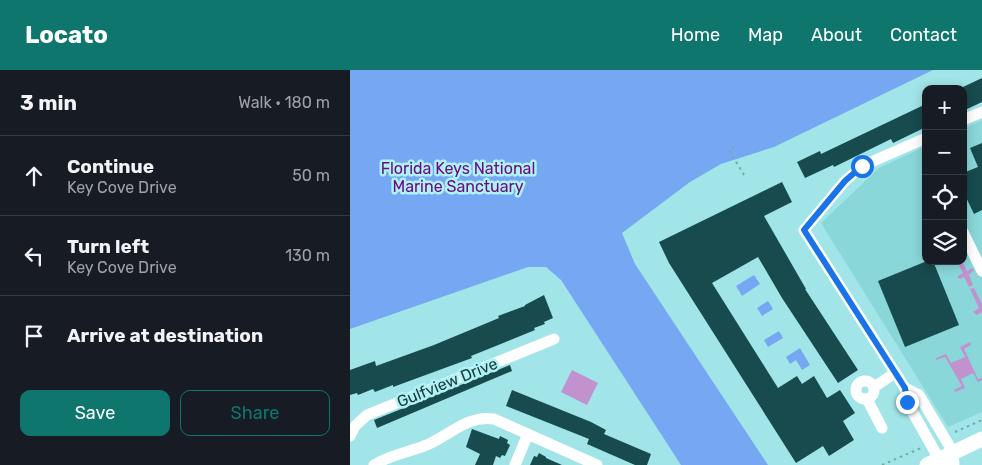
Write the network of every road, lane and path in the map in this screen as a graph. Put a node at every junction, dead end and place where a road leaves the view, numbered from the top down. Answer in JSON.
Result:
{"nodes":[{"id":1,"x":982,"y":112,"type":"edge"},
{"id":2,"x":967,"y":118,"type":"edge"},
{"id":3,"x":922,"y":140,"type":"edge"},
{"id":4,"x":734,"y":147,"type":"dead end"},
{"id":5,"x":729,"y":150,"type":"junction"},
{"id":6,"x":724,"y":152,"type":"dead end"},
{"id":7,"x":744,"y":175,"type":"dead end"},
{"id":8,"x":967,"y":240,"type":"edge"},
{"id":9,"x":982,"y":272,"type":"edge"},
{"id":10,"x":554,"y":339,"type":"dead end"},
{"id":11,"x":895,"y":373,"type":"junction"},
{"id":12,"x":874,"y":387,"type":"junction"},
{"id":13,"x":867,"y":399,"type":"junction"},
{"id":14,"x":982,"y":420,"type":"edge"},
{"id":15,"x":882,"y":428,"type":"dead end"},
{"id":16,"x":528,"y":434,"type":"junction"},
{"id":17,"x":952,"y":434,"type":"dead end"},
{"id":18,"x":350,"y":436,"type":"edge"},
{"id":19,"x":982,"y":439,"type":"edge"},
{"id":20,"x":922,"y":447,"type":"dead end"},
{"id":21,"x":944,"y":461,"type":"edge"},
{"id":22,"x":374,"y":465,"type":"edge"},
{"id":23,"x":515,"y":465,"type":"edge"},
{"id":24,"x":597,"y":465,"type":"edge"},
{"id":25,"x":882,"y":465,"type":"edge"}],
"edges":[{"from":1,"to":2,"type":"street"},
{"from":3,"to":11,"type":"street"},
{"from":4,"to":5,"type":"path"},
{"from":5,"to":6,"type":"path"},
{"from":5,"to":7,"type":"path"},
{"from":8,"to":9,"type":"street"},
{"from":10,"to":18,"type":"street","name":"Gulfview Drive"},
{"from":11,"to":12,"type":"street"},
{"from":11,"to":21,"type":"street"},
{"from":12,"to":13,"type":"street"},
{"from":12,"to":13,"type":"street"},
{"from":13,"to":15,"type":"street"},
{"from":14,"to":17,"type":"path"},
{"from":16,"to":22,"type":"street"},
{"from":16,"to":23,"type":"street"},
{"from":16,"to":24,"type":"street"},
{"from":19,"to":21,"type":"main road"},
{"from":20,"to":25,"type":"path"}]}
